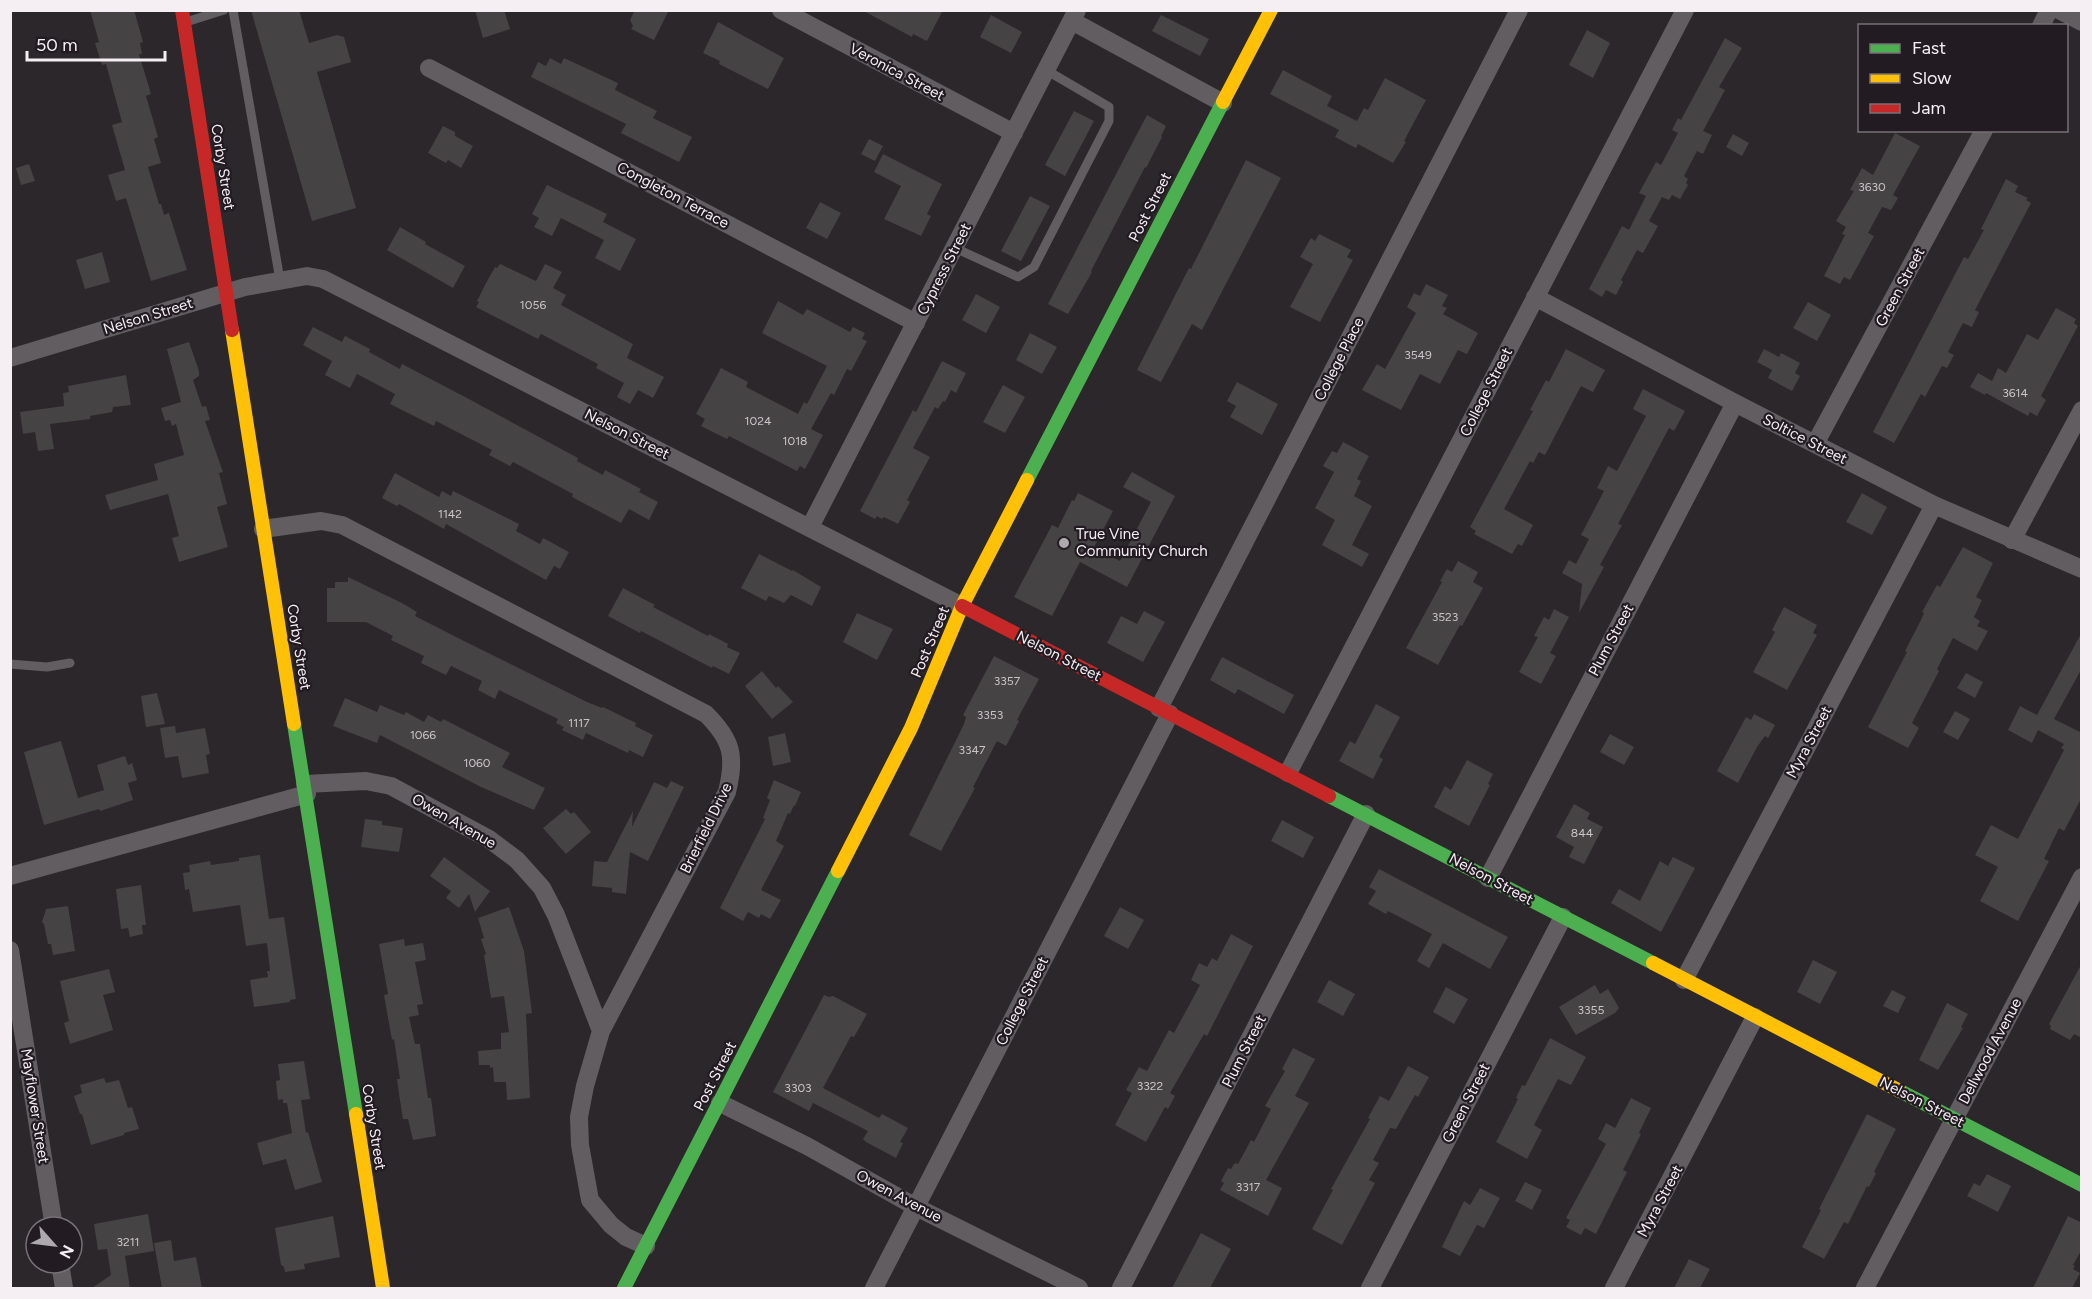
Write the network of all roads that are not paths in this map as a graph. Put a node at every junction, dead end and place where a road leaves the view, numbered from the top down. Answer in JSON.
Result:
{"nodes":[{"id":1,"x":224,"y":10,"type":"edge"},
{"id":2,"x":233,"y":10,"type":"edge"},
{"id":3,"x":781,"y":10,"type":"edge"},
{"id":4,"x":1271,"y":10,"type":"edge"},
{"id":5,"x":1519,"y":10,"type":"edge"},
{"id":6,"x":1685,"y":10,"type":"edge"},
{"id":7,"x":2049,"y":10,"type":"edge"},
{"id":8,"x":2059,"y":10,"type":"edge"},
{"id":9,"x":183,"y":16,"type":"edge"},
{"id":10,"x":1075,"y":16,"type":"edge"},
{"id":11,"x":2082,"y":22,"type":"edge"},
{"id":12,"x":2042,"y":24,"type":"edge"},
{"id":13,"x":429,"y":68,"type":"dead end"},
{"id":14,"x":1046,"y":70,"type":"junction"},
{"id":15,"x":1223,"y":103,"type":"junction"},
{"id":16,"x":1983,"y":132,"type":"edge"},
{"id":17,"x":1014,"y":133,"type":"junction"},
{"id":18,"x":955,"y":248,"type":"junction"},
{"id":19,"x":280,"y":280,"type":"junction"},
{"id":20,"x":226,"y":292,"type":"junction"},
{"id":21,"x":1535,"y":297,"type":"junction"},
{"id":22,"x":916,"y":323,"type":"junction"},
{"id":23,"x":10,"y":358,"type":"edge"},
{"id":24,"x":1735,"y":403,"type":"junction"},
{"id":25,"x":2082,"y":410,"type":"edge"},
{"id":26,"x":1815,"y":444,"type":"junction"},
{"id":27,"x":1934,"y":505,"type":"junction"},
{"id":28,"x":810,"y":527,"type":"junction"},
{"id":29,"x":263,"y":529,"type":"junction"},
{"id":30,"x":2012,"y":540,"type":"junction"},
{"id":31,"x":2082,"y":569,"type":"edge"},
{"id":32,"x":963,"y":606,"type":"junction"},
{"id":33,"x":70,"y":663,"type":"dead end"},
{"id":34,"x":10,"y":664,"type":"edge"},
{"id":35,"x":1165,"y":711,"type":"junction"},
{"id":36,"x":1288,"y":773,"type":"junction"},
{"id":37,"x":306,"y":789,"type":"junction"},
{"id":38,"x":1366,"y":814,"type":"junction"},
{"id":39,"x":10,"y":876,"type":"edge"},
{"id":40,"x":1488,"y":878,"type":"junction"},
{"id":41,"x":2082,"y":878,"type":"edge"},
{"id":42,"x":1563,"y":917,"type":"junction"},
{"id":43,"x":10,"y":950,"type":"edge"},
{"id":44,"x":1684,"y":980,"type":"junction"},
{"id":45,"x":1755,"y":1017,"type":"junction"},
{"id":46,"x":602,"y":1031,"type":"junction"},
{"id":47,"x":720,"y":1102,"type":"junction"},
{"id":48,"x":1954,"y":1118,"type":"junction"},
{"id":49,"x":2082,"y":1185,"type":"edge"},
{"id":50,"x":916,"y":1207,"type":"junction"},
{"id":51,"x":52,"y":1215,"type":"edge"},
{"id":52,"x":646,"y":1246,"type":"junction"},
{"id":53,"x":383,"y":1288,"type":"edge"},
{"id":54,"x":624,"y":1288,"type":"edge"},
{"id":55,"x":874,"y":1288,"type":"edge"},
{"id":56,"x":1079,"y":1288,"type":"edge"},
{"id":57,"x":1121,"y":1288,"type":"edge"},
{"id":58,"x":1370,"y":1288,"type":"edge"},
{"id":59,"x":1614,"y":1288,"type":"edge"},
{"id":60,"x":1865,"y":1288,"type":"edge"}],
"edges":[{"from":1,"to":9,"type":"lane"},
{"from":2,"to":19,"type":"lane"},
{"from":3,"to":17,"type":"street","name":"Veronica Street"},
{"from":4,"to":15,"type":"street","name":"Post Street"},
{"from":5,"to":35,"type":"street","name":"College Place"},
{"from":6,"to":21,"type":"street","name":"College Street"},
{"from":7,"to":12,"type":"street"},
{"from":8,"to":11,"type":"street"},
{"from":9,"to":20,"type":"street","name":"Corby Street"},
{"from":10,"to":14,"type":"street","name":"Cypress Street"},
{"from":10,"to":15,"type":"street"},
{"from":13,"to":22,"type":"street","name":"Congleton Terrace"},
{"from":14,"to":17,"type":"street","name":"Cypress Street"},
{"from":14,"to":18,"type":"lane"},
{"from":15,"to":32,"type":"street","name":"Post Street"},
{"from":16,"to":26,"type":"street","name":"Green Street"},
{"from":17,"to":18,"type":"street","name":"Cypress Street"},
{"from":18,"to":22,"type":"street","name":"Cypress Street"},
{"from":19,"to":20,"type":"street","name":"Nelson Street"},
{"from":19,"to":28,"type":"street","name":"Nelson Street"},
{"from":20,"to":23,"type":"street","name":"Nelson Street"},
{"from":20,"to":29,"type":"street","name":"Corby Street"},
{"from":21,"to":24,"type":"street","name":"Soltice Street"},
{"from":21,"to":36,"type":"street","name":"College Street"},
{"from":22,"to":28,"type":"street","name":"Cypress Street"},
{"from":24,"to":26,"type":"street","name":"Soltice Street"},
{"from":24,"to":40,"type":"street","name":"Plum Street"},
{"from":25,"to":30,"type":"street"},
{"from":26,"to":27,"type":"street","name":"Soltice Street"},
{"from":27,"to":30,"type":"street","name":"Soltice Street"},
{"from":27,"to":44,"type":"street","name":"Myra Street"},
{"from":28,"to":32,"type":"street","name":"Nelson Street"},
{"from":29,"to":37,"type":"street","name":"Corby Street"},
{"from":29,"to":46,"type":"street","name":"Brierfield Drive"},
{"from":30,"to":31,"type":"street","name":"Soltice Street"},
{"from":32,"to":35,"type":"street","name":"Nelson Street"},
{"from":32,"to":47,"type":"street","name":"Post Street"},
{"from":33,"to":34,"type":"lane"},
{"from":35,"to":36,"type":"street","name":"Nelson Street"},
{"from":35,"to":50,"type":"street","name":"College Street"},
{"from":36,"to":38,"type":"street","name":"Nelson Street"},
{"from":37,"to":39,"type":"street","name":"Owen Avenue"},
{"from":37,"to":46,"type":"street","name":"Owen Avenue"},
{"from":37,"to":53,"type":"street","name":"Corby Street"},
{"from":38,"to":40,"type":"street","name":"Nelson Street"},
{"from":38,"to":57,"type":"street","name":"Plum Street"},
{"from":40,"to":42,"type":"street","name":"Nelson Street"},
{"from":41,"to":48,"type":"street","name":"Dellwood Avenue"},
{"from":42,"to":44,"type":"street","name":"Nelson Street"},
{"from":42,"to":58,"type":"street","name":"Green Street"},
{"from":43,"to":51,"type":"street","name":"Mayflower Street"},
{"from":44,"to":45,"type":"street","name":"Nelson Street"},
{"from":45,"to":48,"type":"street","name":"Nelson Street"},
{"from":45,"to":59,"type":"street","name":"Myra Street"},
{"from":46,"to":52,"type":"street","name":"Brierfield Drive"},
{"from":47,"to":50,"type":"street","name":"Owen Avenue"},
{"from":47,"to":52,"type":"street","name":"Post Street"},
{"from":48,"to":49,"type":"street","name":"Nelson Street"},
{"from":48,"to":60,"type":"street","name":"Dellwood Avenue"},
{"from":50,"to":55,"type":"street","name":"College Street"},
{"from":50,"to":56,"type":"street","name":"Owen Avenue"},
{"from":52,"to":54,"type":"street","name":"Post Street"}]}
